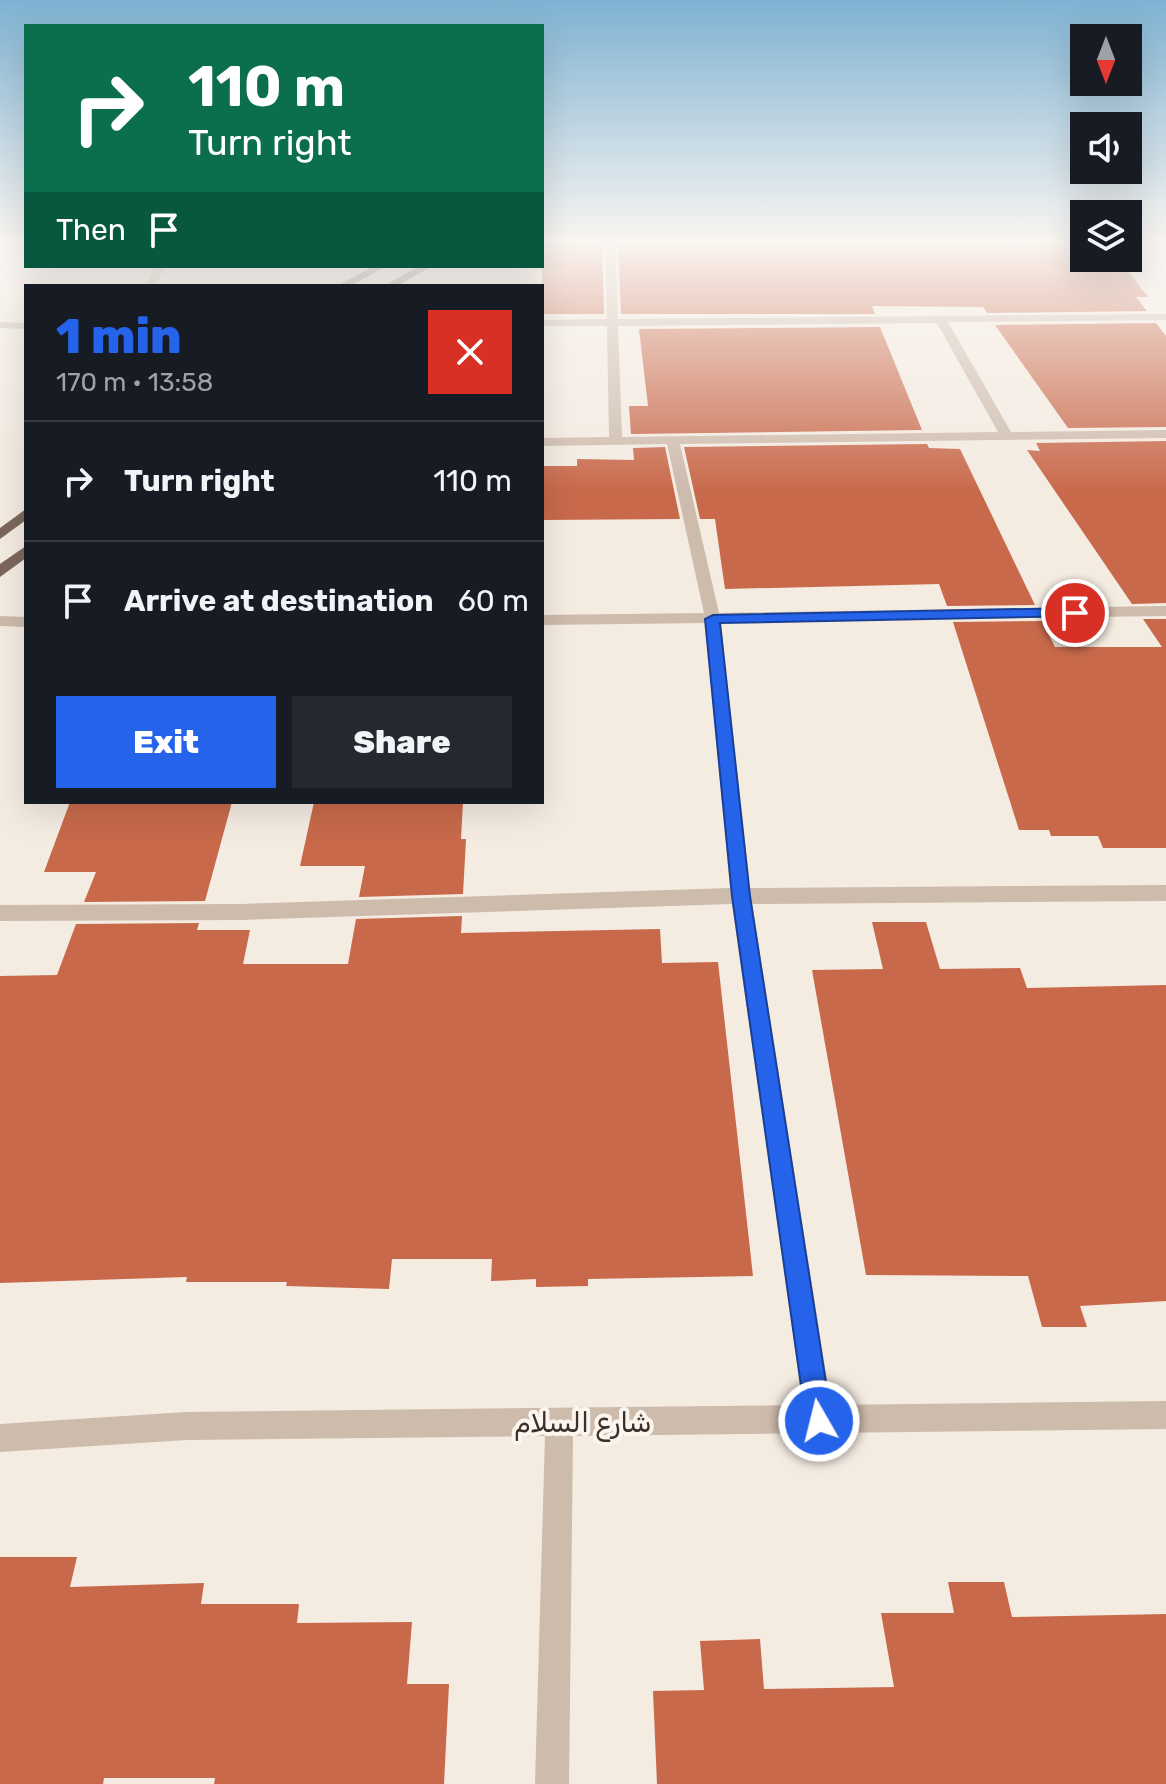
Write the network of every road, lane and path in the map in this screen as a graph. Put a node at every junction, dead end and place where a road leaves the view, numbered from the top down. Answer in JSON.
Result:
{"nodes":[{"id":1,"x":610,"y":326,"type":"edge"},
{"id":2,"x":945,"y":326,"type":"edge"},
{"id":3,"x":1166,"y":434,"type":"edge"},
{"id":4,"x":1006,"y":435,"type":"junction"},
{"id":5,"x":544,"y":442,"type":"edge"},
{"id":6,"x":673,"y":442,"type":"junction"},
{"id":7,"x":616,"y":443,"type":"junction"},
{"id":8,"x":24,"y":515,"type":"edge"},
{"id":9,"x":0,"y":535,"type":"edge"},
{"id":10,"x":24,"y":552,"type":"edge"},
{"id":11,"x":0,"y":572,"type":"edge"},
{"id":12,"x":1166,"y":611,"type":"edge"},
{"id":13,"x":713,"y":619,"type":"junction"},
{"id":14,"x":544,"y":620,"type":"edge"},
{"id":15,"x":0,"y":621,"type":"edge"},
{"id":16,"x":24,"y":622,"type":"edge"},
{"id":17,"x":1166,"y":893,"type":"edge"},
{"id":18,"x":741,"y":896,"type":"junction"},
{"id":19,"x":0,"y":913,"type":"edge"},
{"id":20,"x":1166,"y":1415,"type":"edge"},
{"id":21,"x":819,"y":1421,"type":"junction"},
{"id":22,"x":559,"y":1422,"type":"junction"},
{"id":23,"x":0,"y":1438,"type":"edge"},
{"id":24,"x":552,"y":1784,"type":"edge"}],
"edges":[{"from":1,"to":7,"type":"street"},
{"from":2,"to":4,"type":"street"},
{"from":3,"to":4,"type":"street"},
{"from":4,"to":6,"type":"street"},
{"from":5,"to":7,"type":"street"},
{"from":6,"to":7,"type":"street"},
{"from":6,"to":13,"type":"street"},
{"from":8,"to":9,"type":"main road"},
{"from":10,"to":11,"type":"main road"},
{"from":12,"to":13,"type":"street"},
{"from":13,"to":14,"type":"street"},
{"from":13,"to":18,"type":"street"},
{"from":15,"to":16,"type":"street"},
{"from":17,"to":18,"type":"street"},
{"from":18,"to":19,"type":"street"},
{"from":18,"to":21,"type":"street"},
{"from":20,"to":21,"type":"street","name":"شارع السلام"},
{"from":21,"to":22,"type":"street","name":"شارع السلام"},
{"from":22,"to":23,"type":"street","name":"شارع السلام"},
{"from":22,"to":24,"type":"street"}]}
